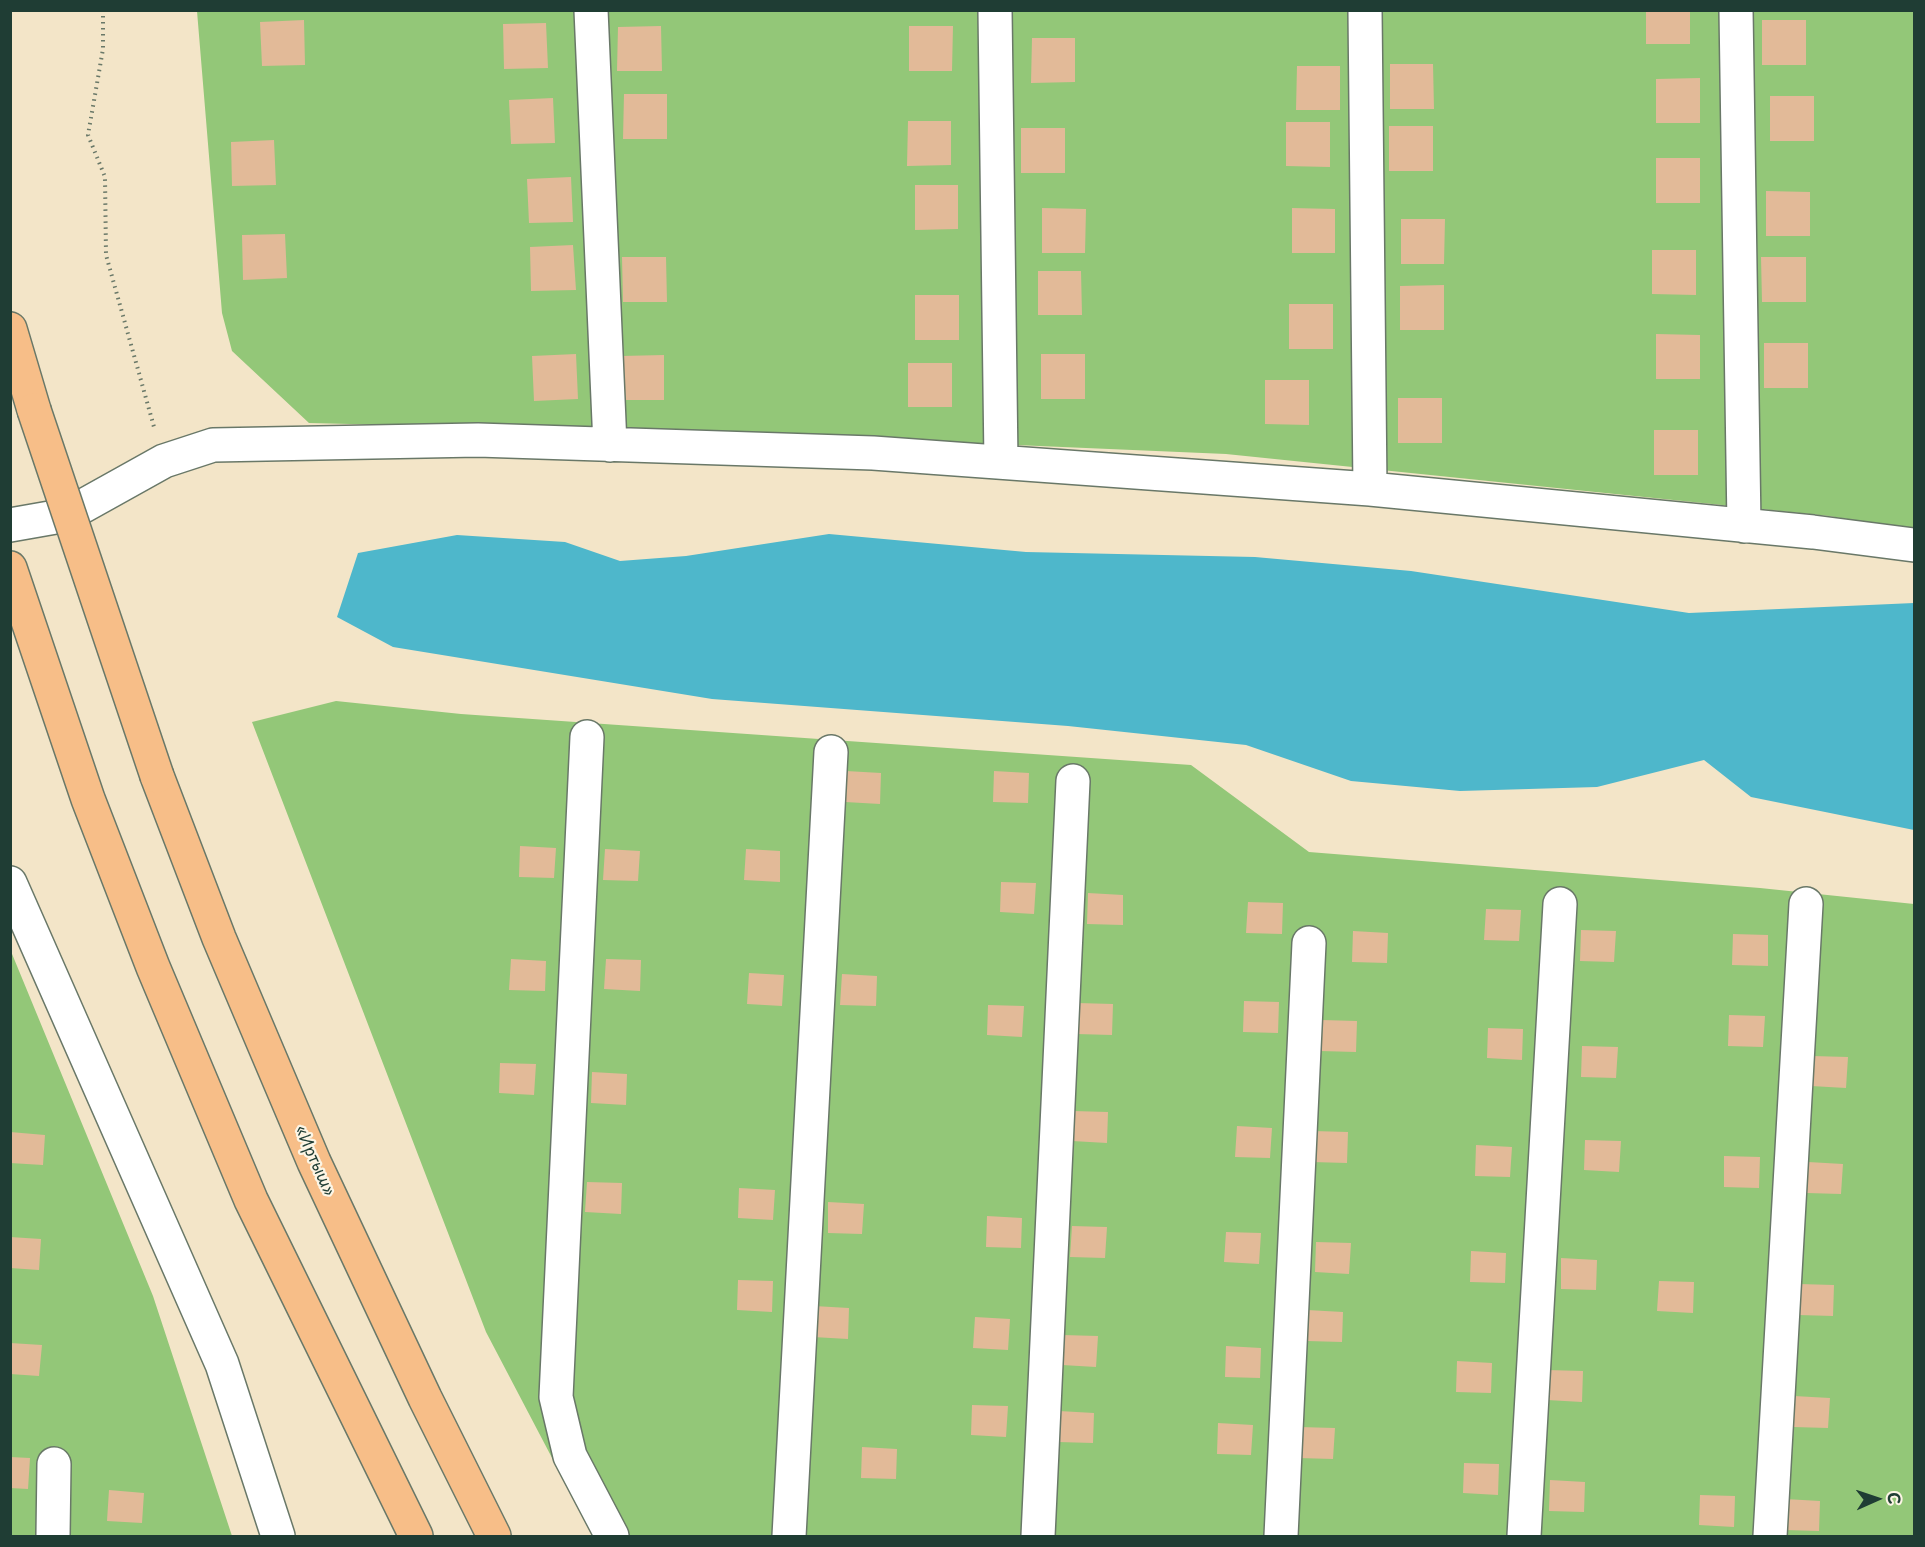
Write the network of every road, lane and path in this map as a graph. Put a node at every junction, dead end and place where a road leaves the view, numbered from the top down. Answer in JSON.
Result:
{"nodes":[{"id":1,"x":103,"y":10,"type":"edge"},
{"id":2,"x":591,"y":10,"type":"edge"},
{"id":3,"x":994,"y":10,"type":"edge"},
{"id":4,"x":1365,"y":10,"type":"edge"},
{"id":5,"x":1736,"y":10,"type":"edge"},
{"id":6,"x":10,"y":329,"type":"edge"},
{"id":7,"x":610,"y":445,"type":"junction"},
{"id":8,"x":164,"y":461,"type":"junction"},
{"id":9,"x":1001,"y":462,"type":"junction"},
{"id":10,"x":1371,"y":489,"type":"junction"},
{"id":11,"x":10,"y":525,"type":"edge"},
{"id":12,"x":1744,"y":526,"type":"junction"},
{"id":13,"x":1914,"y":545,"type":"edge"},
{"id":14,"x":10,"y":568,"type":"edge"},
{"id":15,"x":587,"y":737,"type":"dead end"},
{"id":16,"x":831,"y":752,"type":"dead end"},
{"id":17,"x":1073,"y":781,"type":"dead end"},
{"id":18,"x":10,"y":883,"type":"edge"},
{"id":19,"x":1560,"y":904,"type":"dead end"},
{"id":20,"x":1806,"y":904,"type":"dead end"},
{"id":21,"x":1309,"y":943,"type":"dead end"},
{"id":22,"x":54,"y":1464,"type":"dead end"},
{"id":23,"x":53,"y":1536,"type":"edge"},
{"id":24,"x":278,"y":1536,"type":"edge"},
{"id":25,"x":416,"y":1536,"type":"edge"},
{"id":26,"x":494,"y":1536,"type":"edge"},
{"id":27,"x":612,"y":1536,"type":"edge"},
{"id":28,"x":789,"y":1536,"type":"edge"},
{"id":29,"x":1038,"y":1536,"type":"edge"},
{"id":30,"x":1281,"y":1536,"type":"edge"},
{"id":31,"x":1524,"y":1536,"type":"edge"},
{"id":32,"x":1770,"y":1536,"type":"edge"}],
"edges":[{"from":1,"to":8,"type":"path"},
{"from":2,"to":7,"type":"street"},
{"from":3,"to":9,"type":"street"},
{"from":4,"to":10,"type":"street"},
{"from":5,"to":12,"type":"street"},
{"from":6,"to":26,"type":"highway","name":"«Иртыш»","bridge":true},
{"from":7,"to":8,"type":"street"},
{"from":7,"to":9,"type":"street"},
{"from":8,"to":11,"type":"street"},
{"from":9,"to":10,"type":"street"},
{"from":10,"to":12,"type":"street"},
{"from":12,"to":13,"type":"street"},
{"from":14,"to":25,"type":"highway"},
{"from":15,"to":27,"type":"street"},
{"from":16,"to":28,"type":"street"},
{"from":17,"to":29,"type":"street"},
{"from":18,"to":24,"type":"street"},
{"from":19,"to":31,"type":"street"},
{"from":20,"to":32,"type":"street"},
{"from":21,"to":30,"type":"street"},
{"from":22,"to":23,"type":"street"}]}
